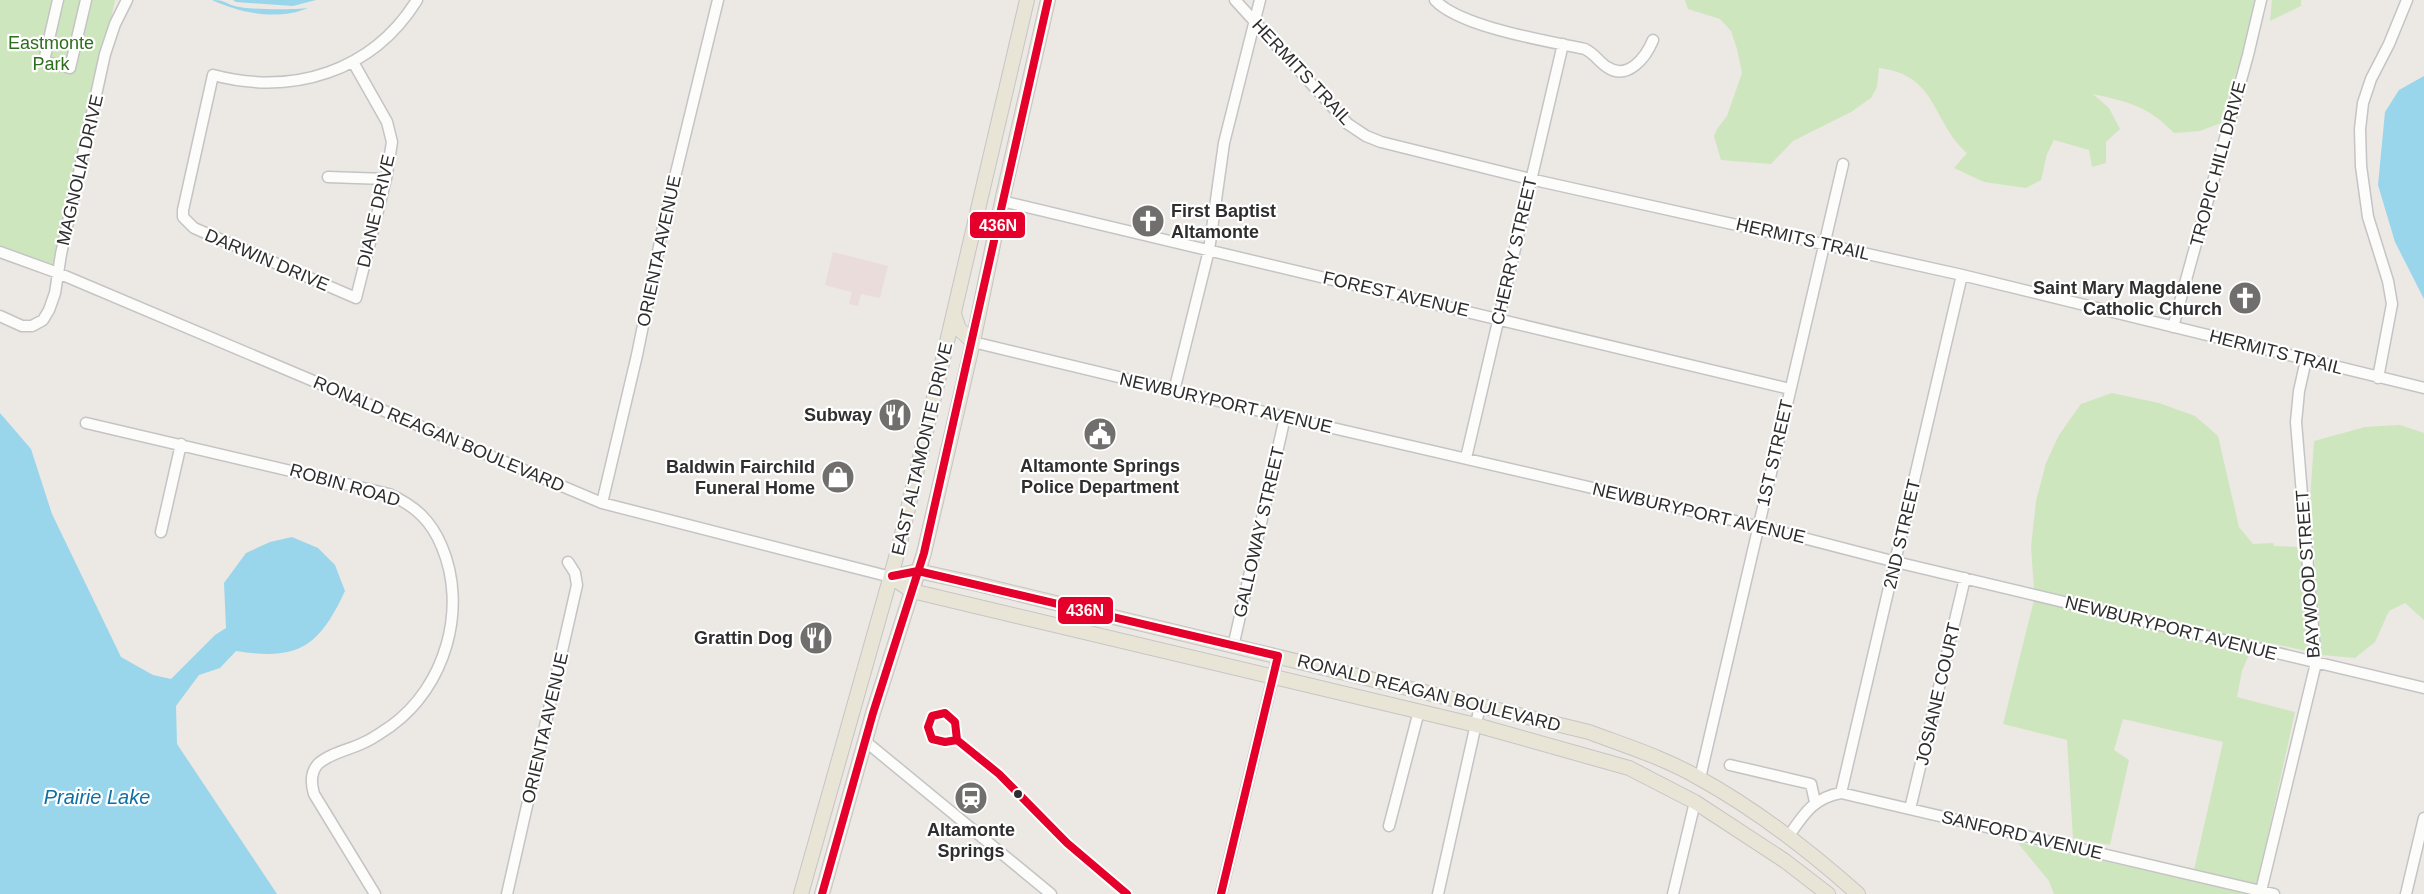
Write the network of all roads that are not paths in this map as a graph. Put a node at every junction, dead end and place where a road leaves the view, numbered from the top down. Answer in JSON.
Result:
{"nodes":[{"id":1,"x":58,"y":0,"type":"edge"},
{"id":2,"x":86,"y":0,"type":"edge"},
{"id":3,"x":126,"y":0,"type":"edge"},
{"id":4,"x":417,"y":0,"type":"edge"},
{"id":5,"x":718,"y":0,"type":"edge"},
{"id":6,"x":1027,"y":0,"type":"edge"},
{"id":7,"x":1048,"y":0,"type":"edge"},
{"id":8,"x":1235,"y":0,"type":"edge"},
{"id":9,"x":1260,"y":0,"type":"edge"},
{"id":10,"x":1435,"y":0,"type":"edge"},
{"id":11,"x":2261,"y":0,"type":"edge"},
{"id":12,"x":2407,"y":0,"type":"edge"},
{"id":13,"x":1256,"y":21,"type":"junction"},
{"id":14,"x":1653,"y":40,"type":"dead end"},
{"id":15,"x":1563,"y":44,"type":"junction"},
{"id":16,"x":353,"y":62,"type":"junction"},
{"id":17,"x":999,"y":123,"type":"junction"},
{"id":18,"x":1012,"y":154,"type":"junction"},
{"id":19,"x":1843,"y":164,"type":"dead end"},
{"id":20,"x":328,"y":177,"type":"dead end"},
{"id":21,"x":386,"y":179,"type":"junction"},
{"id":22,"x":1530,"y":179,"type":"junction"},
{"id":23,"x":1002,"y":201,"type":"junction"},
{"id":24,"x":1824,"y":244,"type":"junction"},
{"id":25,"x":1209,"y":250,"type":"junction"},
{"id":26,"x":0,"y":252,"type":"edge"},
{"id":27,"x":58,"y":273,"type":"junction"},
{"id":28,"x":1962,"y":275,"type":"junction"},
{"id":29,"x":356,"y":298,"type":"joint"},
{"id":30,"x":954,"y":314,"type":"junction"},
{"id":31,"x":0,"y":316,"type":"edge"},
{"id":32,"x":1499,"y":318,"type":"junction"},
{"id":33,"x":2173,"y":327,"type":"junction"},
{"id":34,"x":973,"y":342,"type":"junction"},
{"id":35,"x":2306,"y":360,"type":"junction"},
{"id":36,"x":2378,"y":378,"type":"junction"},
{"id":37,"x":1790,"y":388,"type":"junction"},
{"id":38,"x":2424,"y":388,"type":"edge"},
{"id":39,"x":1174,"y":391,"type":"junction"},
{"id":40,"x":1285,"y":417,"type":"junction"},
{"id":41,"x":86,"y":423,"type":"dead end"},
{"id":42,"x":181,"y":444,"type":"junction"},
{"id":43,"x":1466,"y":458,"type":"junction"},
{"id":44,"x":602,"y":503,"type":"junction"},
{"id":45,"x":1757,"y":526,"type":"junction"},
{"id":46,"x":161,"y":532,"type":"dead end"},
{"id":47,"x":568,"y":562,"type":"dead end"},
{"id":48,"x":1896,"y":562,"type":"junction"},
{"id":49,"x":918,"y":571,"type":"junction"},
{"id":50,"x":891,"y":576,"type":"junction"},
{"id":51,"x":1965,"y":578,"type":"junction"},
{"id":52,"x":912,"y":591,"type":"junction"},
{"id":53,"x":1233,"y":647,"type":"junction"},
{"id":54,"x":1278,"y":656,"type":"junction"},
{"id":55,"x":2316,"y":663,"type":"junction"},
{"id":56,"x":1273,"y":678,"type":"junction"},
{"id":57,"x":2424,"y":688,"type":"edge"},
{"id":58,"x":1480,"y":705,"type":"junction"},
{"id":59,"x":1419,"y":711,"type":"junction"},
{"id":60,"x":1476,"y":725,"type":"junction"},
{"id":61,"x":865,"y":741,"type":"junction"},
{"id":62,"x":1730,"y":765,"type":"dead end"},
{"id":63,"x":1700,"y":778,"type":"junction"},
{"id":64,"x":1841,"y":793,"type":"junction"},
{"id":65,"x":1695,"y":802,"type":"junction"},
{"id":66,"x":1815,"y":802,"type":"junction"},
{"id":67,"x":1910,"y":809,"type":"junction"},
{"id":68,"x":2424,"y":818,"type":"edge"},
{"id":69,"x":820,"y":824,"type":"junction"},
{"id":70,"x":1389,"y":826,"type":"dead end"},
{"id":71,"x":1788,"y":837,"type":"junction"},
{"id":72,"x":833,"y":855,"type":"junction"},
{"id":73,"x":808,"y":868,"type":"junction"},
{"id":74,"x":2261,"y":891,"type":"junction"},
{"id":75,"x":375,"y":894,"type":"edge"},
{"id":76,"x":507,"y":894,"type":"edge"},
{"id":77,"x":801,"y":894,"type":"edge"},
{"id":78,"x":818,"y":894,"type":"edge"},
{"id":79,"x":822,"y":894,"type":"edge"},
{"id":80,"x":1051,"y":894,"type":"edge"},
{"id":81,"x":1221,"y":894,"type":"edge"},
{"id":82,"x":1438,"y":894,"type":"edge"},
{"id":83,"x":1673,"y":894,"type":"edge"},
{"id":84,"x":1828,"y":894,"type":"edge"},
{"id":85,"x":1858,"y":894,"type":"edge"},
{"id":86,"x":2274,"y":894,"type":"edge"},
{"id":87,"x":2406,"y":894,"type":"edge"}],
"edges":[{"from":1,"to":2,"type":"street"},
{"from":3,"to":27,"type":"street","name":"MAGNOLIA DRIVE"},
{"from":4,"to":16,"type":"street"},
{"from":5,"to":44,"type":"street","name":"ORIENTA AVENUE"},
{"from":6,"to":17,"type":"main road","name":"EAST ALTAMONTE DRIVE"},
{"from":7,"to":18,"type":"main road","name":"EAST ALTAMONTE DRIVE"},
{"from":8,"to":13,"type":"street","name":"HERMITS TRAIL"},
{"from":9,"to":13,"type":"street"},
{"from":10,"to":15,"type":"street"},
{"from":11,"to":33,"type":"street","name":"TROPIC HILL DRIVE"},
{"from":12,"to":36,"type":"street"},
{"from":13,"to":22,"type":"street","name":"HERMITS TRAIL"},
{"from":13,"to":25,"type":"street"},
{"from":14,"to":15,"type":"street"},
{"from":15,"to":22,"type":"street","name":"CHERRY STREET"},
{"from":16,"to":21,"type":"street","name":"DIANE DRIVE"},
{"from":16,"to":29,"type":"street","name":"DARWIN DRIVE"},
{"from":17,"to":18,"type":"main road"},
{"from":17,"to":30,"type":"main road","name":"EAST ALTAMONTE DRIVE"},
{"from":18,"to":23,"type":"main road","name":"EAST ALTAMONTE DRIVE"},
{"from":19,"to":24,"type":"street","name":"1ST STREET"},
{"from":20,"to":21,"type":"street"},
{"from":21,"to":29,"type":"street","name":"DIANE DRIVE"},
{"from":22,"to":24,"type":"street","name":"HERMITS TRAIL"},
{"from":22,"to":32,"type":"street","name":"CHERRY STREET"},
{"from":23,"to":25,"type":"street","name":"FOREST AVENUE"},
{"from":23,"to":34,"type":"main road","name":"EAST ALTAMONTE DRIVE"},
{"from":24,"to":28,"type":"street","name":"HERMITS TRAIL"},
{"from":24,"to":37,"type":"street","name":"1ST STREET"},
{"from":25,"to":32,"type":"street","name":"FOREST AVENUE"},
{"from":25,"to":39,"type":"street"},
{"from":26,"to":27,"type":"street","name":"RONALD REAGAN BOULEVARD"},
{"from":27,"to":31,"type":"street","name":"MAGNOLIA DRIVE"},
{"from":27,"to":44,"type":"street","name":"RONALD REAGAN BOULEVARD"},
{"from":28,"to":33,"type":"street","name":"HERMITS TRAIL"},
{"from":28,"to":48,"type":"street","name":"2ND STREET"},
{"from":30,"to":34,"type":"main road"},
{"from":30,"to":50,"type":"main road","name":"EAST ALTAMONTE DRIVE"},
{"from":32,"to":37,"type":"street","name":"FOREST AVENUE"},
{"from":32,"to":43,"type":"street","name":"CHERRY STREET"},
{"from":33,"to":35,"type":"street","name":"HERMITS TRAIL"},
{"from":34,"to":39,"type":"street","name":"NEWBURYPORT AVENUE"},
{"from":34,"to":49,"type":"main road","name":"EAST ALTAMONTE DRIVE"},
{"from":35,"to":36,"type":"street","name":"HERMITS TRAIL"},
{"from":35,"to":55,"type":"street","name":"BAYWOOD STREET"},
{"from":36,"to":38,"type":"street","name":"HERMITS TRAIL"},
{"from":37,"to":45,"type":"street","name":"1ST STREET"},
{"from":39,"to":40,"type":"street","name":"NEWBURYPORT AVENUE"},
{"from":40,"to":43,"type":"street","name":"NEWBURYPORT AVENUE"},
{"from":40,"to":53,"type":"street","name":"GALLOWAY STREET"},
{"from":41,"to":42,"type":"street","name":"ROBIN ROAD"},
{"from":42,"to":46,"type":"street"},
{"from":42,"to":75,"type":"street","name":"ROBIN ROAD"},
{"from":43,"to":45,"type":"street","name":"NEWBURYPORT AVENUE"},
{"from":44,"to":50,"type":"street","name":"RONALD REAGAN BOULEVARD"},
{"from":45,"to":48,"type":"street","name":"NEWBURYPORT AVENUE"},
{"from":45,"to":63,"type":"street","name":"1ST STREET"},
{"from":47,"to":76,"type":"street","name":"ORIENTA AVENUE"},
{"from":48,"to":51,"type":"street","name":"NEWBURYPORT AVENUE"},
{"from":48,"to":64,"type":"street","name":"2ND STREET"},
{"from":49,"to":50,"type":"main road","name":"RONALD REAGAN BOULEVARD"},
{"from":49,"to":52,"type":"main road","name":"EAST ALTAMONTE DRIVE"},
{"from":49,"to":53,"type":"main road","name":"RONALD REAGAN BOULEVARD"},
{"from":50,"to":52,"type":"main road","name":"RONALD REAGAN BOULEVARD"},
{"from":50,"to":69,"type":"main road","name":"EAST ALTAMONTE DRIVE"},
{"from":51,"to":55,"type":"street","name":"NEWBURYPORT AVENUE"},
{"from":51,"to":67,"type":"street","name":"JOSIANE COURT"},
{"from":52,"to":56,"type":"main road","name":"RONALD REAGAN BOULEVARD"},
{"from":52,"to":61,"type":"main road","name":"EAST ALTAMONTE DRIVE"},
{"from":53,"to":54,"type":"main road","name":"RONALD REAGAN BOULEVARD"},
{"from":54,"to":56,"type":"street"},
{"from":54,"to":58,"type":"main road","name":"RONALD REAGAN BOULEVARD"},
{"from":55,"to":57,"type":"street","name":"NEWBURYPORT AVENUE"},
{"from":55,"to":74,"type":"street","name":"BAYWOOD STREET"},
{"from":56,"to":59,"type":"main road","name":"RONALD REAGAN BOULEVARD"},
{"from":56,"to":81,"type":"street"},
{"from":58,"to":60,"type":"street"},
{"from":58,"to":63,"type":"main road","name":"RONALD REAGAN BOULEVARD"},
{"from":59,"to":60,"type":"main road","name":"RONALD REAGAN BOULEVARD"},
{"from":59,"to":70,"type":"street"},
{"from":60,"to":65,"type":"main road","name":"RONALD REAGAN BOULEVARD"},
{"from":60,"to":82,"type":"street"},
{"from":61,"to":72,"type":"main road","name":"EAST ALTAMONTE DRIVE"},
{"from":61,"to":80,"type":"street"},
{"from":62,"to":66,"type":"street"},
{"from":63,"to":65,"type":"main road"},
{"from":63,"to":71,"type":"main road","name":"RONALD REAGAN BOULEVARD"},
{"from":64,"to":66,"type":"street"},
{"from":64,"to":67,"type":"street","name":"SANFORD AVENUE"},
{"from":65,"to":83,"type":"street"},
{"from":65,"to":84,"type":"main road","name":"RONALD REAGAN BOULEVARD"},
{"from":66,"to":71,"type":"street"},
{"from":67,"to":74,"type":"street","name":"SANFORD AVENUE"},
{"from":68,"to":87,"type":"street"},
{"from":69,"to":72,"type":"main road"},
{"from":69,"to":73,"type":"main road","name":"EAST ALTAMONTE DRIVE"},
{"from":71,"to":85,"type":"main road","name":"RONALD REAGAN BOULEVARD"},
{"from":72,"to":79,"type":"main road","name":"EAST ALTAMONTE DRIVE"},
{"from":73,"to":77,"type":"main road","name":"EAST ALTAMONTE DRIVE"},
{"from":73,"to":78,"type":"main road"},
{"from":74,"to":86,"type":"street","name":"SANFORD AVENUE"}]}
